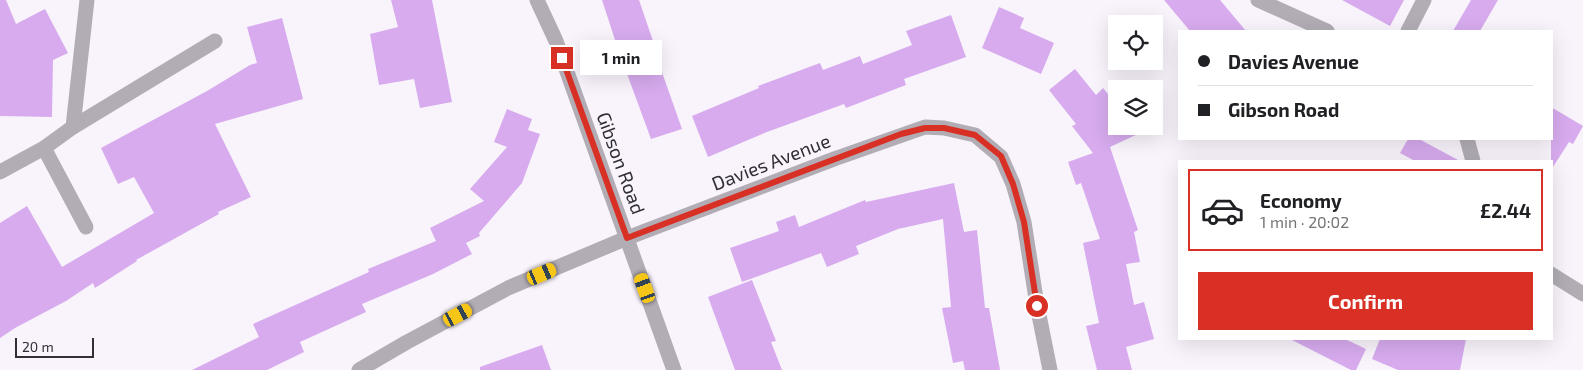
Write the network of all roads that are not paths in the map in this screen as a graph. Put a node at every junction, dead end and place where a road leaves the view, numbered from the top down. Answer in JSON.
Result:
{"nodes":[{"id":1,"x":87,"y":0,"type":"edge"},
{"id":2,"x":537,"y":0,"type":"edge"},
{"id":3,"x":1258,"y":0,"type":"edge"},
{"id":4,"x":1424,"y":0,"type":"edge"},
{"id":5,"x":1325,"y":30,"type":"edge"},
{"id":6,"x":1409,"y":30,"type":"edge"},
{"id":7,"x":215,"y":41,"type":"dead end"},
{"id":8,"x":73,"y":127,"type":"junction"},
{"id":9,"x":1467,"y":140,"type":"edge"},
{"id":10,"x":44,"y":148,"type":"junction"},
{"id":11,"x":1472,"y":160,"type":"edge"},
{"id":12,"x":0,"y":172,"type":"edge"},
{"id":13,"x":86,"y":227,"type":"dead end"},
{"id":14,"x":627,"y":238,"type":"junction"},
{"id":15,"x":1553,"y":275,"type":"edge"},
{"id":16,"x":1583,"y":294,"type":"edge"},
{"id":17,"x":359,"y":370,"type":"edge"},
{"id":18,"x":674,"y":370,"type":"edge"},
{"id":19,"x":1050,"y":370,"type":"edge"}],
"edges":[{"from":1,"to":8,"type":"street"},
{"from":2,"to":14,"type":"street","name":"Gibson Road"},
{"from":3,"to":5,"type":"street"},
{"from":4,"to":6,"type":"street"},
{"from":7,"to":8,"type":"street"},
{"from":8,"to":10,"type":"street"},
{"from":9,"to":11,"type":"street"},
{"from":10,"to":12,"type":"street"},
{"from":10,"to":13,"type":"street"},
{"from":14,"to":17,"type":"street","name":"Davies Avenue"},
{"from":14,"to":18,"type":"street","name":"Gibson Road"},
{"from":14,"to":19,"type":"street","name":"Davies Avenue"},
{"from":15,"to":16,"type":"street"}]}
